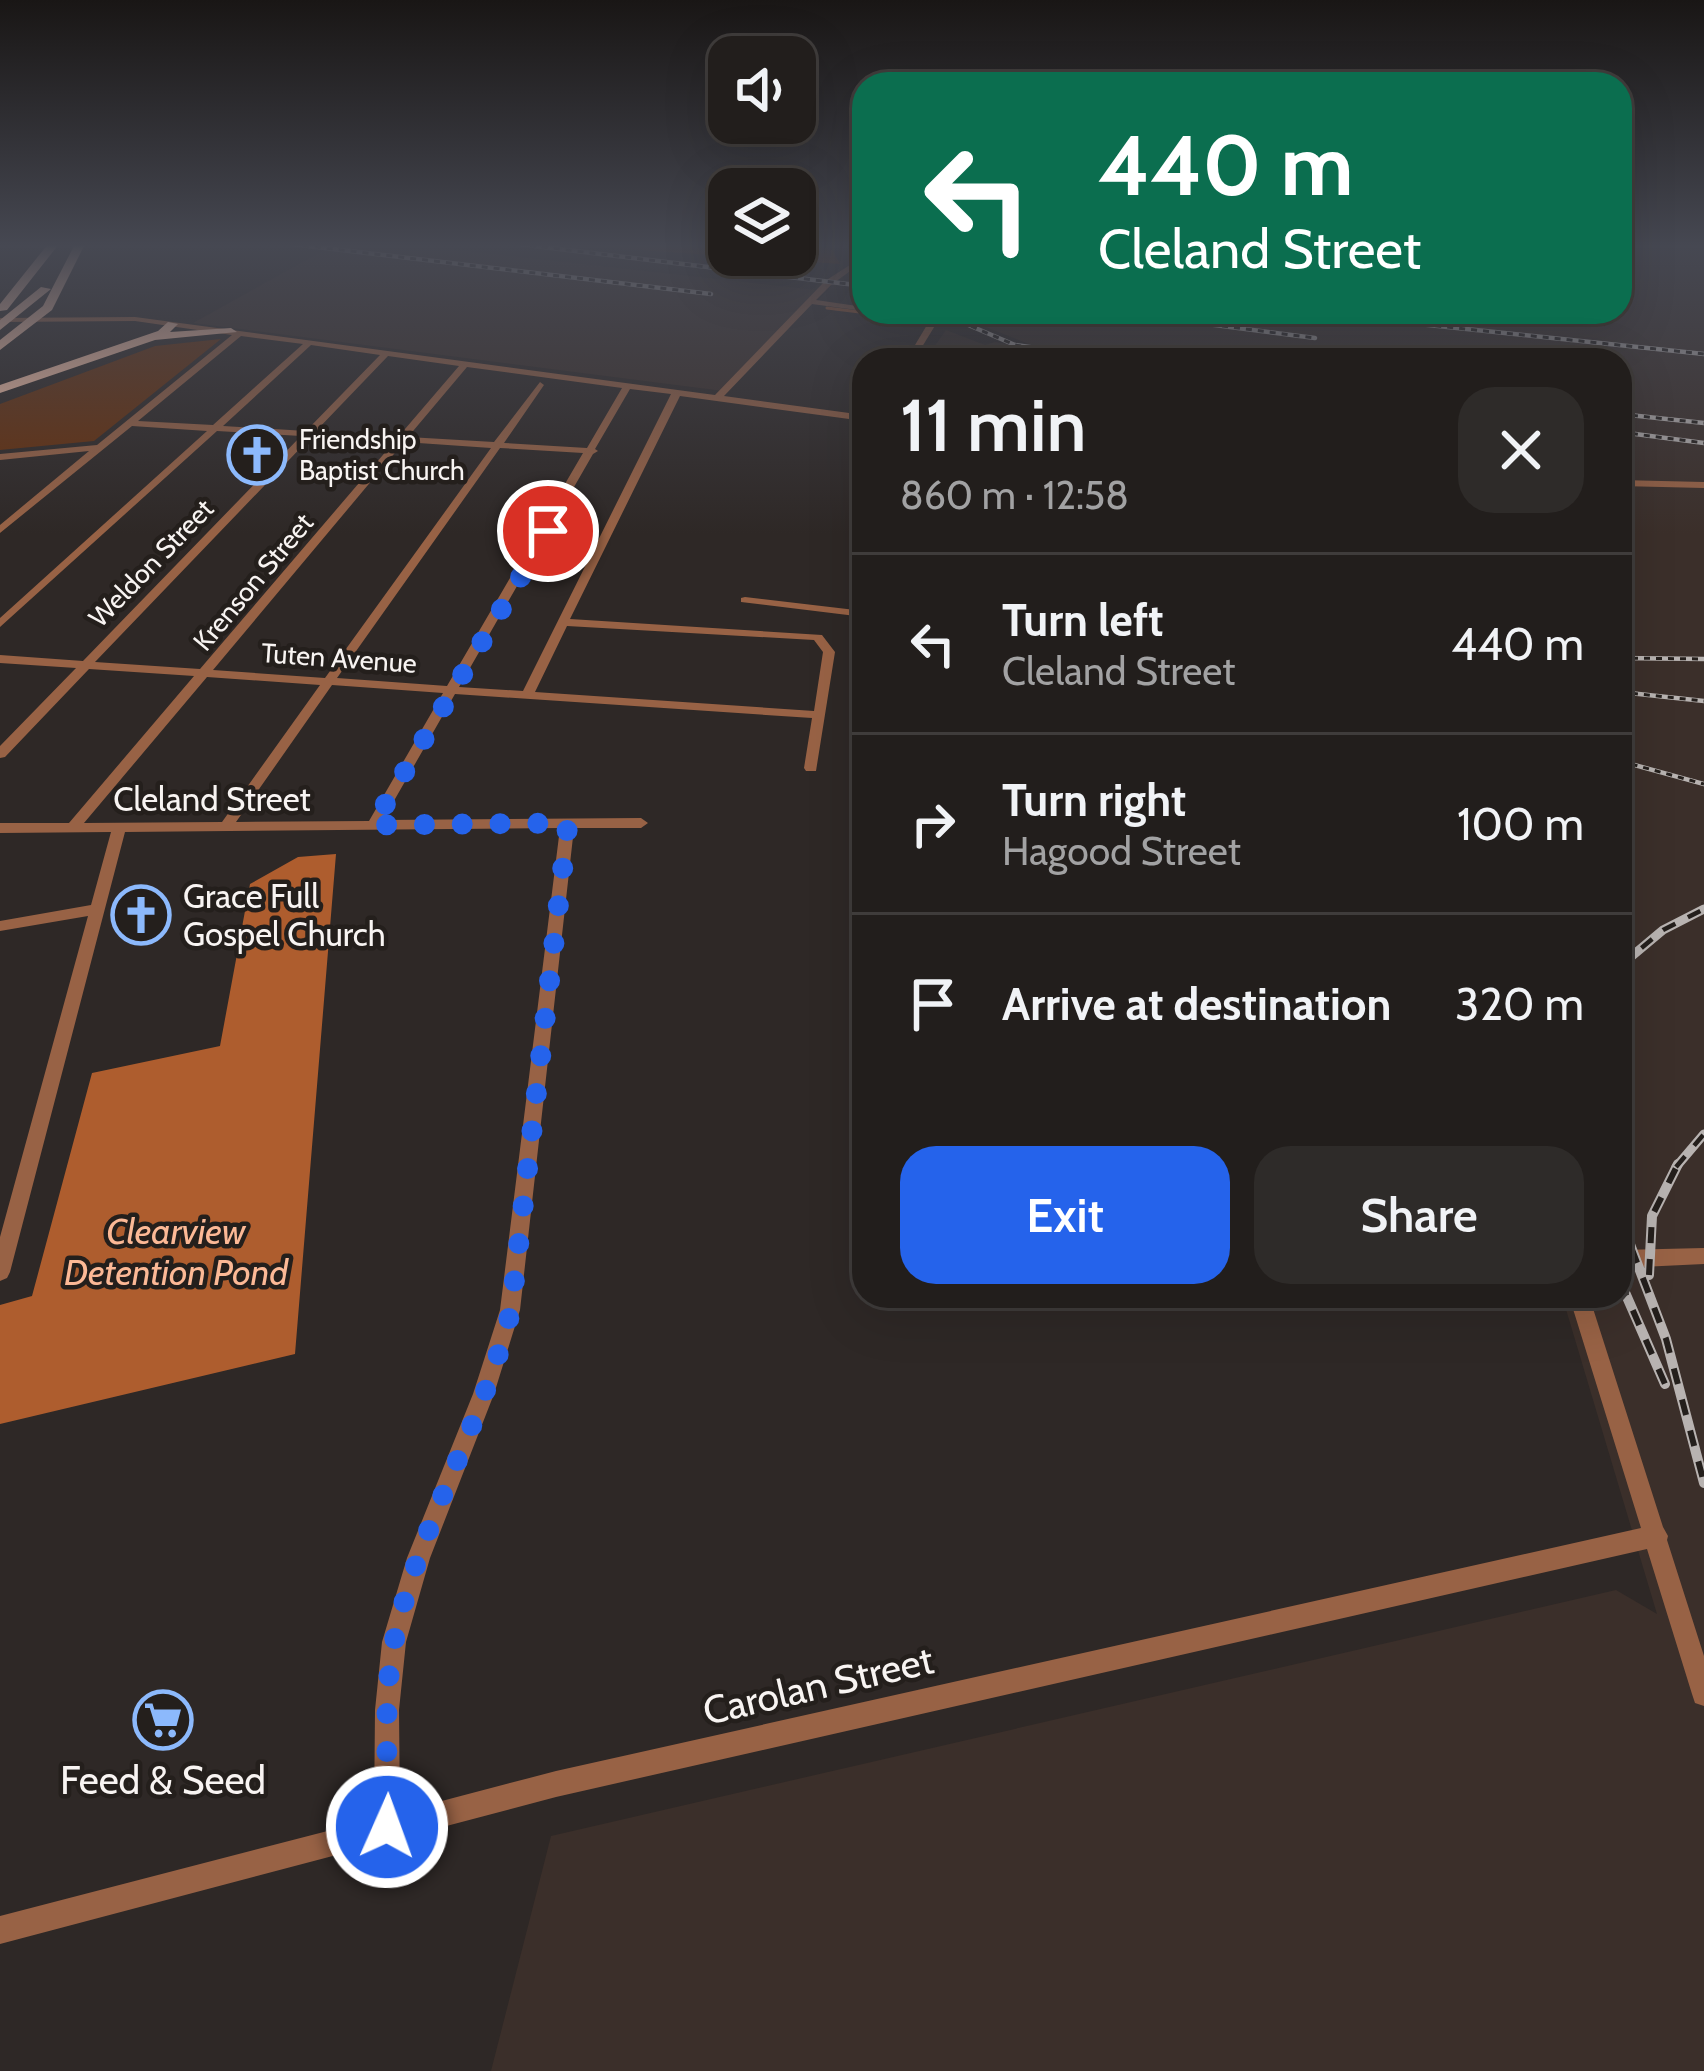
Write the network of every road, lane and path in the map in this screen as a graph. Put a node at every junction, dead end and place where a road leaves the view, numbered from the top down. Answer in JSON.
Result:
{"nodes":[{"id":1,"x":143,"y":341,"type":"edge"},
{"id":2,"x":225,"y":341,"type":"edge"},
{"id":3,"x":293,"y":341,"type":"edge"},
{"id":4,"x":774,"y":341,"type":"edge"},
{"id":5,"x":309,"y":343,"type":"junction"},
{"id":6,"x":386,"y":353,"type":"junction"},
{"id":7,"x":465,"y":364,"type":"junction"},
{"id":8,"x":540,"y":385,"type":"dead end"},
{"id":9,"x":627,"y":386,"type":"junction"},
{"id":10,"x":0,"y":388,"type":"edge"},
{"id":11,"x":677,"y":392,"type":"junction"},
{"id":12,"x":718,"y":398,"type":"junction"},
{"id":13,"x":852,"y":416,"type":"edge"},
{"id":14,"x":128,"y":423,"type":"junction"},
{"id":15,"x":212,"y":430,"type":"junction"},
{"id":16,"x":311,"y":434,"type":"junction"},
{"id":17,"x":405,"y":439,"type":"junction"},
{"id":18,"x":500,"y":442,"type":"junction"},
{"id":19,"x":97,"y":448,"type":"junction"},
{"id":20,"x":593,"y":451,"type":"junction"},
{"id":21,"x":0,"y":457,"type":"edge"},
{"id":22,"x":1632,"y":483,"type":"edge"},
{"id":23,"x":1704,"y":485,"type":"edge"},
{"id":24,"x":0,"y":530,"type":"edge"},
{"id":25,"x":745,"y":600,"type":"dead end"},
{"id":26,"x":852,"y":613,"type":"edge"},
{"id":27,"x":563,"y":622,"type":"junction"},
{"id":28,"x":0,"y":624,"type":"edge"},
{"id":29,"x":0,"y":659,"type":"edge"},
{"id":30,"x":86,"y":664,"type":"junction"},
{"id":31,"x":207,"y":673,"type":"junction"},
{"id":32,"x":333,"y":680,"type":"junction"},
{"id":33,"x":456,"y":690,"type":"junction"},
{"id":34,"x":527,"y":695,"type":"junction"},
{"id":35,"x":819,"y":716,"type":"junction"},
{"id":36,"x":0,"y":754,"type":"edge"},
{"id":37,"x":811,"y":768,"type":"dead end"},
{"id":38,"x":568,"y":823,"type":"junction"},
{"id":39,"x":641,"y":823,"type":"dead end"},
{"id":40,"x":373,"y":825,"type":"junction"},
{"id":41,"x":119,"y":826,"type":"junction"},
{"id":42,"x":226,"y":826,"type":"junction"},
{"id":43,"x":73,"y":827,"type":"junction"},
{"id":44,"x":0,"y":828,"type":"edge"},
{"id":45,"x":94,"y":910,"type":"junction"},
{"id":46,"x":0,"y":926,"type":"edge"},
{"id":47,"x":1704,"y":1256,"type":"edge"},
{"id":48,"x":1632,"y":1259,"type":"edge"},
{"id":49,"x":0,"y":1272,"type":"edge"},
{"id":50,"x":1583,"y":1308,"type":"edge"},
{"id":51,"x":1657,"y":1536,"type":"junction"},
{"id":52,"x":1704,"y":1694,"type":"edge"},
{"id":53,"x":387,"y":1827,"type":"junction"},
{"id":54,"x":0,"y":1930,"type":"edge"}],
"edges":[{"from":1,"to":10,"type":"highway"},
{"from":2,"to":14,"type":"street"},
{"from":3,"to":5,"type":"street"},
{"from":4,"to":12,"type":"street"},
{"from":5,"to":6,"type":"street"},
{"from":5,"to":15,"type":"street"},
{"from":6,"to":7,"type":"street"},
{"from":6,"to":16,"type":"street","name":"Weldon Street"},
{"from":7,"to":9,"type":"street"},
{"from":7,"to":17,"type":"street","name":"Krenson Street"},
{"from":8,"to":18,"type":"street"},
{"from":9,"to":11,"type":"street"},
{"from":9,"to":20,"type":"street"},
{"from":11,"to":12,"type":"street"},
{"from":11,"to":27,"type":"street"},
{"from":12,"to":13,"type":"street"},
{"from":14,"to":15,"type":"street"},
{"from":14,"to":19,"type":"street"},
{"from":15,"to":16,"type":"street"},
{"from":15,"to":28,"type":"street"},
{"from":16,"to":17,"type":"street"},
{"from":16,"to":30,"type":"street","name":"Weldon Street"},
{"from":17,"to":18,"type":"street"},
{"from":17,"to":31,"type":"street","name":"Krenson Street"},
{"from":18,"to":20,"type":"street"},
{"from":18,"to":32,"type":"street"},
{"from":19,"to":21,"type":"street"},
{"from":19,"to":24,"type":"street"},
{"from":20,"to":33,"type":"street"},
{"from":22,"to":23,"type":"street"},
{"from":25,"to":26,"type":"street"},
{"from":27,"to":34,"type":"street"},
{"from":27,"to":35,"type":"street"},
{"from":29,"to":30,"type":"street","name":"Tuten Avenue"},
{"from":30,"to":31,"type":"street","name":"Tuten Avenue"},
{"from":30,"to":36,"type":"street","name":"Weldon Street"},
{"from":31,"to":32,"type":"street","name":"Tuten Avenue"},
{"from":31,"to":43,"type":"street","name":"Krenson Street"},
{"from":32,"to":33,"type":"street","name":"Tuten Avenue"},
{"from":32,"to":42,"type":"street"},
{"from":33,"to":34,"type":"street","name":"Tuten Avenue"},
{"from":33,"to":40,"type":"street"},
{"from":34,"to":35,"type":"street","name":"Tuten Avenue"},
{"from":35,"to":37,"type":"street"},
{"from":38,"to":39,"type":"street","name":"Cleland Street"},
{"from":38,"to":40,"type":"street","name":"Cleland Street"},
{"from":38,"to":53,"type":"street"},
{"from":40,"to":42,"type":"street","name":"Cleland Street"},
{"from":41,"to":42,"type":"street","name":"Cleland Street"},
{"from":41,"to":43,"type":"street","name":"Cleland Street"},
{"from":41,"to":45,"type":"street"},
{"from":43,"to":44,"type":"street","name":"Cleland Street"},
{"from":45,"to":46,"type":"street"},
{"from":45,"to":49,"type":"street"},
{"from":47,"to":48,"type":"street"},
{"from":50,"to":51,"type":"street"},
{"from":51,"to":52,"type":"street"},
{"from":51,"to":53,"type":"street","name":"Carolan Street"},
{"from":53,"to":54,"type":"street","name":"Carolan Street"}]}
